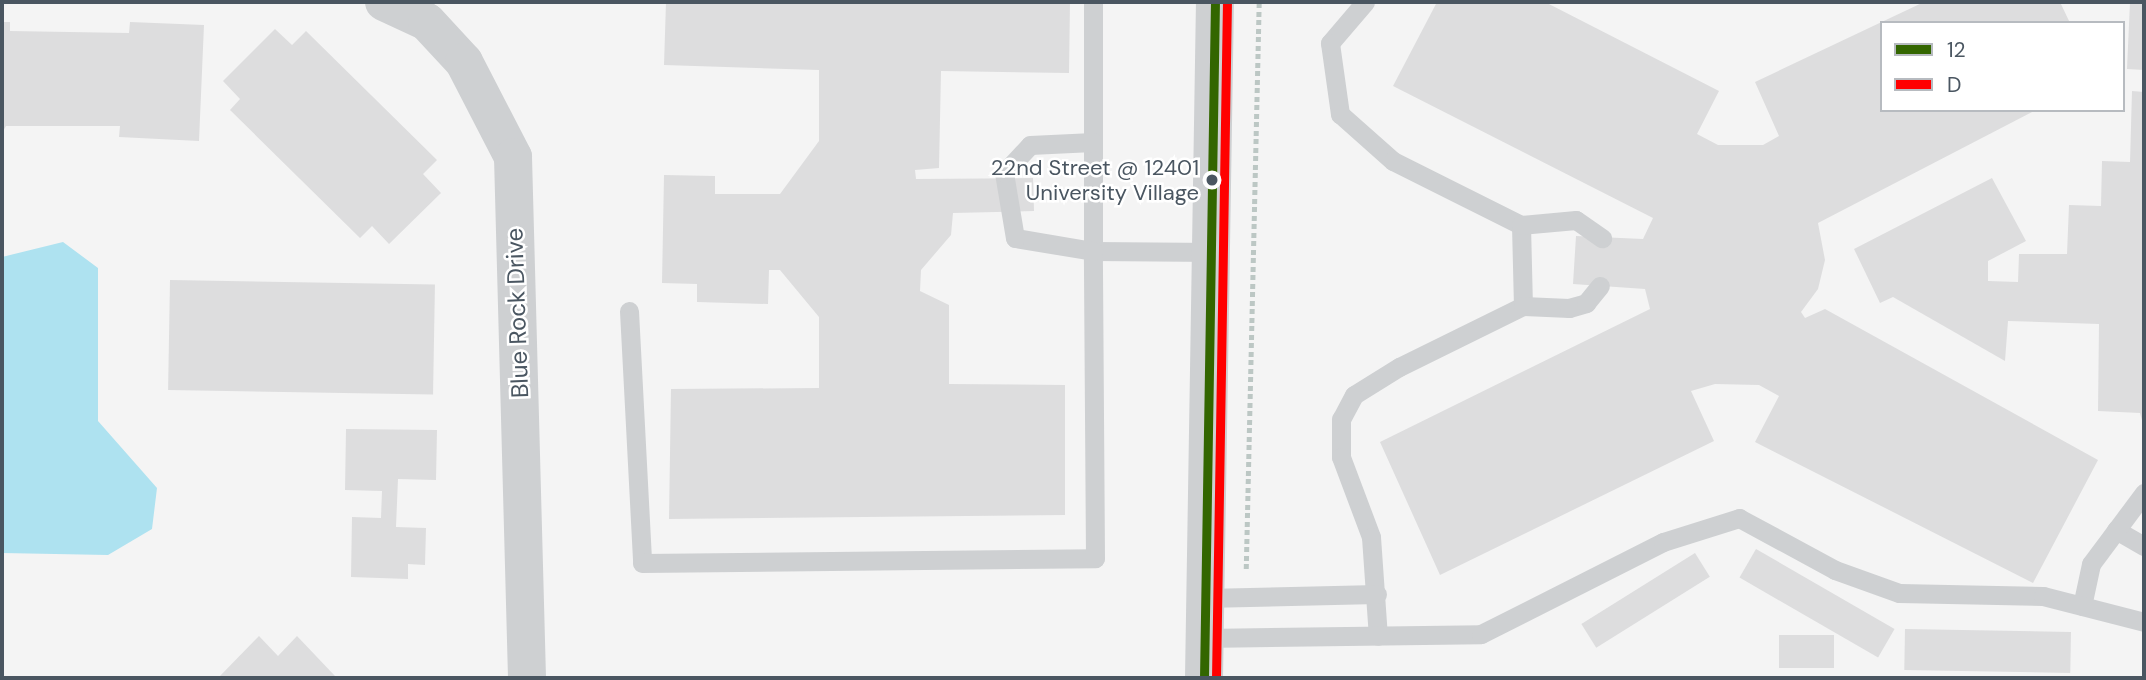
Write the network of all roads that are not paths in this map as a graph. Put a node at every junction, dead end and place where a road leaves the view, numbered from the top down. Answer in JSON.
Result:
{"nodes":[{"id":1,"x":384,"y":2,"type":"edge"},
{"id":2,"x":1093,"y":2,"type":"edge"},
{"id":3,"x":1215,"y":2,"type":"edge"},
{"id":4,"x":1364,"y":2,"type":"edge"},
{"id":5,"x":1093,"y":142,"type":"junction"},
{"id":6,"x":1521,"y":225,"type":"junction"},
{"id":7,"x":1602,"y":238,"type":"dead end"},
{"id":8,"x":1093,"y":251,"type":"junction"},
{"id":9,"x":1215,"y":252,"type":"junction"},
{"id":10,"x":1600,"y":286,"type":"dead end"},
{"id":11,"x":1523,"y":306,"type":"junction"},
{"id":12,"x":629,"y":311,"type":"dead end"},
{"id":13,"x":2144,"y":493,"type":"edge"},
{"id":14,"x":2116,"y":530,"type":"junction"},
{"id":15,"x":2144,"y":546,"type":"edge"},
{"id":16,"x":1377,"y":594,"type":"junction"},
{"id":17,"x":1205,"y":598,"type":"junction"},
{"id":18,"x":2082,"y":606,"type":"junction"},
{"id":19,"x":2144,"y":622,"type":"edge"},
{"id":20,"x":1378,"y":636,"type":"junction"},
{"id":21,"x":1204,"y":638,"type":"junction"},
{"id":22,"x":527,"y":678,"type":"edge"},
{"id":23,"x":1204,"y":678,"type":"edge"}],
"edges":[{"from":1,"to":22,"type":"street","name":"Blue Rock Drive"},
{"from":2,"to":5,"type":"lane"},
{"from":3,"to":9,"type":"street"},
{"from":4,"to":6,"type":"lane"},
{"from":5,"to":8,"type":"lane"},
{"from":5,"to":8,"type":"lane"},
{"from":6,"to":7,"type":"lane"},
{"from":6,"to":11,"type":"lane"},
{"from":8,"to":9,"type":"lane"},
{"from":8,"to":12,"type":"lane"},
{"from":9,"to":17,"type":"street"},
{"from":10,"to":11,"type":"lane"},
{"from":11,"to":16,"type":"lane"},
{"from":13,"to":14,"type":"lane"},
{"from":14,"to":15,"type":"lane"},
{"from":14,"to":18,"type":"lane"},
{"from":16,"to":17,"type":"lane"},
{"from":16,"to":20,"type":"lane"},
{"from":17,"to":21,"type":"street"},
{"from":18,"to":19,"type":"lane"},
{"from":18,"to":20,"type":"lane"},
{"from":20,"to":21,"type":"lane"},
{"from":21,"to":23,"type":"street"}]}
